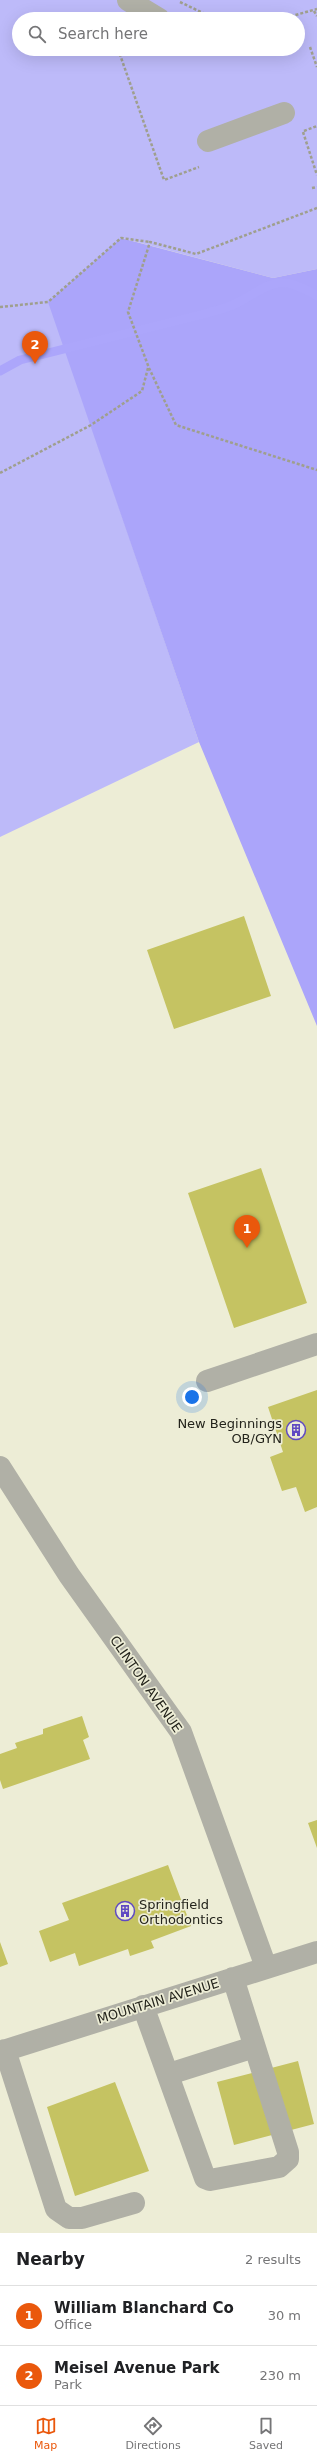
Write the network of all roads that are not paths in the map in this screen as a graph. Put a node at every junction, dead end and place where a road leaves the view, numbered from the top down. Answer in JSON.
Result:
{"nodes":[{"id":1,"x":128,"y":0,"type":"edge"},
{"id":2,"x":148,"y":12,"type":"edge"},
{"id":3,"x":284,"y":113,"type":"dead end"},
{"id":4,"x":208,"y":141,"type":"dead end"},
{"id":5,"x":317,"y":1344,"type":"edge"},
{"id":6,"x":207,"y":1381,"type":"dead end"},
{"id":7,"x":0,"y":1467,"type":"edge"},
{"id":8,"x":317,"y":1952,"type":"edge"},
{"id":9,"x":266,"y":1967,"type":"junction"},
{"id":10,"x":233,"y":1978,"type":"junction"},
{"id":11,"x":143,"y":2006,"type":"junction"},
{"id":12,"x":254,"y":2047,"type":"junction"},
{"id":13,"x":2,"y":2051,"type":"edge"},
{"id":14,"x":169,"y":2074,"type":"junction"},
{"id":15,"x":134,"y":2203,"type":"dead end"}],
"edges":[{"from":1,"to":2,"type":"street"},
{"from":3,"to":4,"type":"street"},
{"from":5,"to":6,"type":"street"},
{"from":7,"to":9,"type":"street","name":"CLINTON AVENUE"},
{"from":8,"to":9,"type":"street","name":"MOUNTAIN AVENUE"},
{"from":9,"to":10,"type":"street","name":"MOUNTAIN AVENUE"},
{"from":10,"to":11,"type":"street","name":"MOUNTAIN AVENUE"},
{"from":10,"to":12,"type":"street"},
{"from":11,"to":13,"type":"street","name":"MOUNTAIN AVENUE"},
{"from":11,"to":14,"type":"street"},
{"from":12,"to":14,"type":"street"},
{"from":12,"to":14,"type":"street"},
{"from":13,"to":15,"type":"street"}]}
